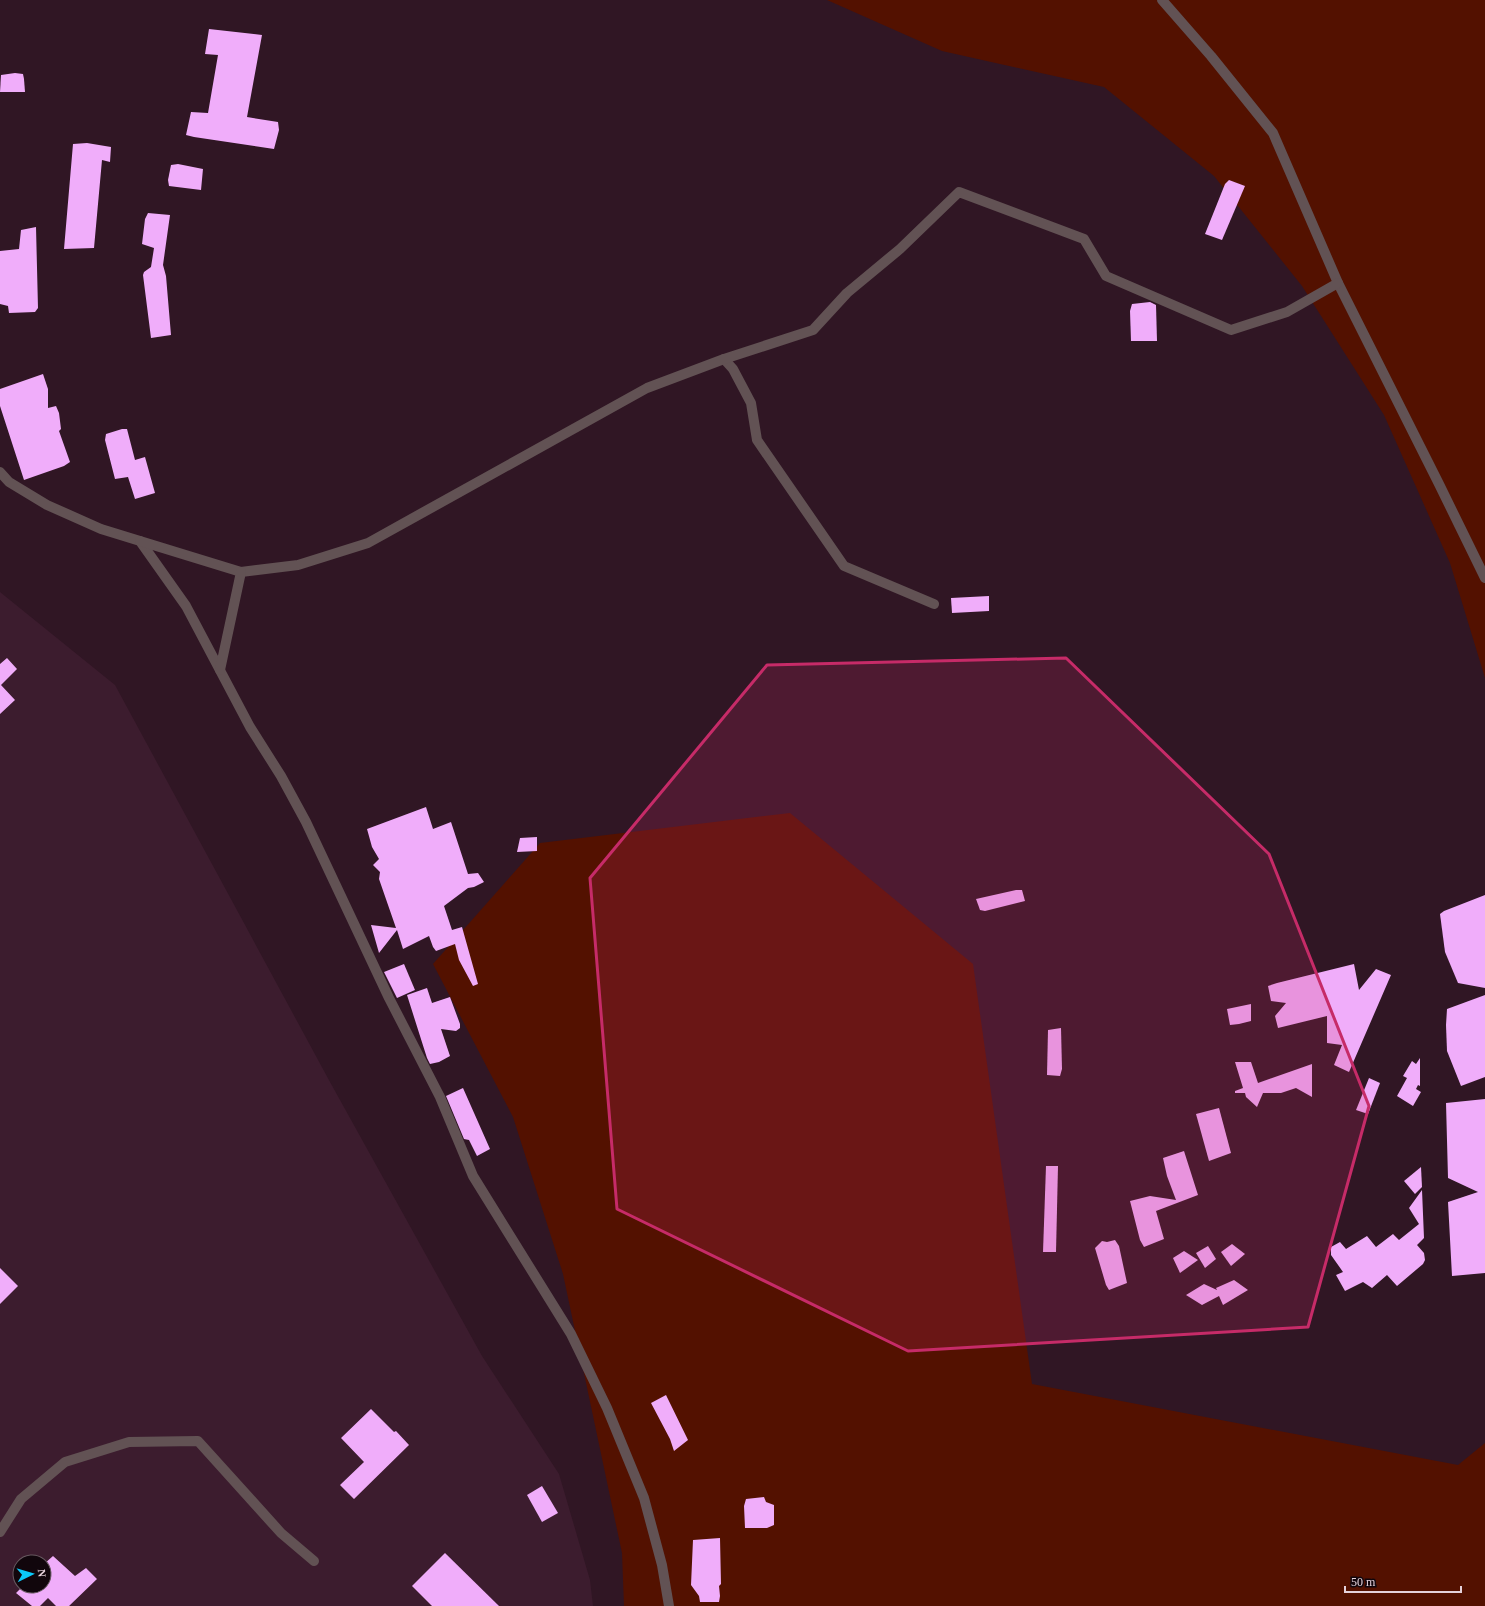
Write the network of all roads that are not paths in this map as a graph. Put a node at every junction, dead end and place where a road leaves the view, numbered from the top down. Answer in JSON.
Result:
{"nodes":[{"id":1,"x":1162,"y":0,"type":"edge"},
{"id":2,"x":1338,"y":283,"type":"junction"},
{"id":3,"x":724,"y":359,"type":"junction"},
{"id":4,"x":0,"y":472,"type":"edge"},
{"id":5,"x":140,"y":541,"type":"junction"},
{"id":6,"x":241,"y":572,"type":"junction"},
{"id":7,"x":1485,"y":578,"type":"edge"},
{"id":8,"x":934,"y":604,"type":"dead end"},
{"id":9,"x":220,"y":670,"type":"junction"},
{"id":10,"x":0,"y":1532,"type":"edge"},
{"id":11,"x":314,"y":1561,"type":"dead end"},
{"id":12,"x":669,"y":1606,"type":"edge"}],
"edges":[{"from":1,"to":2,"type":"lane"},
{"from":2,"to":3,"type":"lane"},
{"from":2,"to":7,"type":"lane"},
{"from":3,"to":6,"type":"lane"},
{"from":3,"to":8,"type":"lane"},
{"from":4,"to":5,"type":"lane"},
{"from":5,"to":6,"type":"lane"},
{"from":5,"to":9,"type":"lane"},
{"from":6,"to":9,"type":"lane"},
{"from":9,"to":12,"type":"lane"},
{"from":10,"to":11,"type":"lane"}]}
